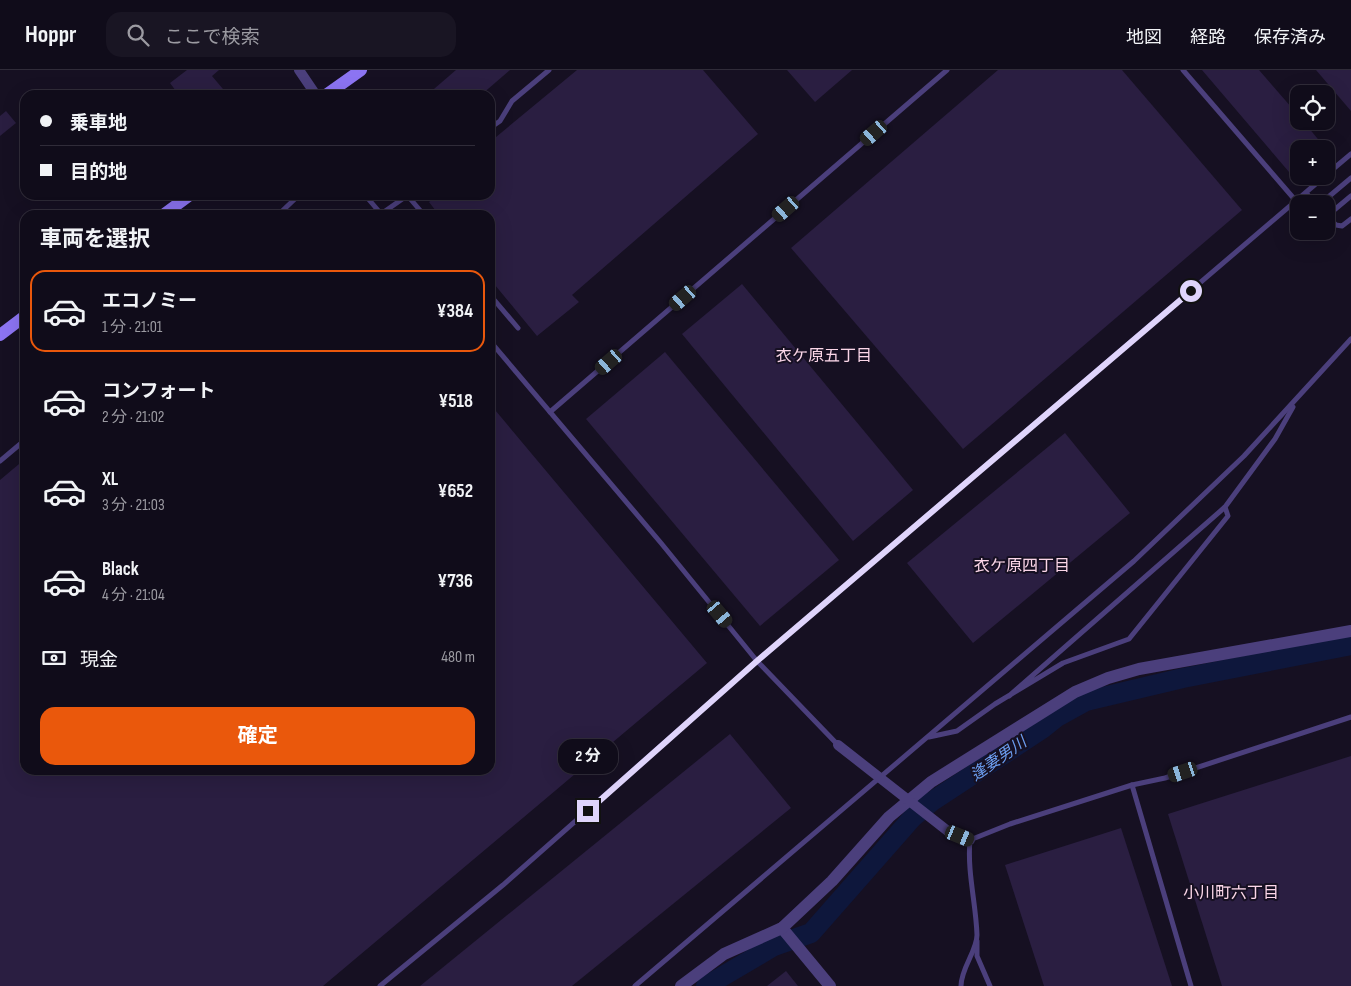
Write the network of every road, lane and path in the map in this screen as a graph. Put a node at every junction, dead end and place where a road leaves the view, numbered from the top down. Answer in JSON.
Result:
{"nodes":[{"id":1,"x":299,"y":70,"type":"edge"},
{"id":2,"x":361,"y":70,"type":"edge"},
{"id":3,"x":549,"y":70,"type":"edge"},
{"id":4,"x":947,"y":70,"type":"edge"},
{"id":5,"x":1183,"y":70,"type":"edge"},
{"id":6,"x":313,"y":90,"type":"edge"},
{"id":7,"x":333,"y":90,"type":"edge"},
{"id":8,"x":495,"y":124,"type":"edge"},
{"id":9,"x":1351,"y":154,"type":"edge"},
{"id":10,"x":1335,"y":168,"type":"edge"},
{"id":11,"x":1351,"y":178,"type":"edge"},
{"id":12,"x":1315,"y":185,"type":"edge"},
{"id":13,"x":1306,"y":192,"type":"junction"},
{"id":14,"x":1291,"y":195,"type":"edge"},
{"id":15,"x":1303,"y":195,"type":"edge"},
{"id":16,"x":1308,"y":195,"type":"edge"},
{"id":17,"x":1331,"y":195,"type":"edge"},
{"id":18,"x":1351,"y":196,"type":"edge"},
{"id":19,"x":183,"y":200,"type":"edge"},
{"id":20,"x":294,"y":200,"type":"edge"},
{"id":21,"x":369,"y":200,"type":"edge"},
{"id":22,"x":400,"y":200,"type":"edge"},
{"id":23,"x":411,"y":200,"type":"edge"},
{"id":24,"x":1290,"y":206,"type":"edge"},
{"id":25,"x":1335,"y":209,"type":"edge"},
{"id":26,"x":170,"y":210,"type":"edge"},
{"id":27,"x":283,"y":210,"type":"edge"},
{"id":28,"x":378,"y":210,"type":"edge"},
{"id":29,"x":387,"y":210,"type":"edge"},
{"id":30,"x":420,"y":210,"type":"edge"},
{"id":31,"x":1351,"y":219,"type":"edge"},
{"id":32,"x":1335,"y":224,"type":"edge"},
{"id":33,"x":495,"y":301,"type":"edge"},
{"id":34,"x":20,"y":320,"type":"edge"},
{"id":35,"x":518,"y":328,"type":"dead end"},
{"id":36,"x":0,"y":335,"type":"edge"},
{"id":37,"x":1351,"y":339,"type":"edge"},
{"id":38,"x":495,"y":347,"type":"edge"},
{"id":39,"x":1298,"y":398,"type":"junction"},
{"id":40,"x":550,"y":412,"type":"junction"},
{"id":41,"x":20,"y":444,"type":"edge"},
{"id":42,"x":0,"y":461,"type":"edge"},
{"id":43,"x":1225,"y":507,"type":"junction"},
{"id":44,"x":1351,"y":631,"type":"edge"},
{"id":45,"x":757,"y":661,"type":"junction"},
{"id":46,"x":1009,"y":696,"type":"junction"},
{"id":47,"x":1351,"y":717,"type":"edge"},
{"id":48,"x":928,"y":737,"type":"junction"},
{"id":49,"x":838,"y":745,"type":"joint"},
{"id":50,"x":1132,"y":785,"type":"junction"},
{"id":51,"x":970,"y":840,"type":"junction"},
{"id":52,"x":785,"y":932,"type":"junction"},
{"id":53,"x":977,"y":938,"type":"junction"},
{"id":54,"x":380,"y":986,"type":"edge"},
{"id":55,"x":635,"y":986,"type":"edge"},
{"id":56,"x":682,"y":986,"type":"edge"},
{"id":57,"x":830,"y":986,"type":"edge"},
{"id":58,"x":960,"y":986,"type":"edge"},
{"id":59,"x":990,"y":986,"type":"edge"},
{"id":60,"x":1191,"y":986,"type":"edge"}],
"edges":[{"from":1,"to":6,"type":"street"},
{"from":2,"to":7,"type":"main road"},
{"from":3,"to":8,"type":"lane"},
{"from":4,"to":40,"type":"lane"},
{"from":5,"to":14,"type":"lane"},
{"from":9,"to":10,"type":"lane"},
{"from":11,"to":17,"type":"lane"},
{"from":12,"to":13,"type":"lane"},
{"from":13,"to":15,"type":"lane"},
{"from":13,"to":16,"type":"lane"},
{"from":18,"to":25,"type":"lane"},
{"from":19,"to":26,"type":"main road"},
{"from":20,"to":27,"type":"lane"},
{"from":21,"to":28,"type":"lane"},
{"from":22,"to":29,"type":"lane"},
{"from":23,"to":30,"type":"lane"},
{"from":24,"to":45,"type":"lane"},
{"from":31,"to":32,"type":"lane"},
{"from":33,"to":35,"type":"lane"},
{"from":34,"to":36,"type":"main road"},
{"from":37,"to":39,"type":"lane"},
{"from":38,"to":40,"type":"lane"},
{"from":39,"to":43,"type":"lane"},
{"from":39,"to":48,"type":"lane"},
{"from":40,"to":45,"type":"lane"},
{"from":41,"to":42,"type":"lane"},
{"from":43,"to":46,"type":"lane"},
{"from":43,"to":46,"type":"lane"},
{"from":44,"to":52,"type":"street"},
{"from":45,"to":49,"type":"lane"},
{"from":45,"to":54,"type":"lane"},
{"from":46,"to":48,"type":"lane"},
{"from":47,"to":50,"type":"lane"},
{"from":48,"to":55,"type":"lane"},
{"from":49,"to":51,"type":"street","bridge":true},
{"from":50,"to":51,"type":"lane"},
{"from":50,"to":60,"type":"lane"},
{"from":51,"to":53,"type":"lane"},
{"from":52,"to":56,"type":"street"},
{"from":52,"to":57,"type":"street"},
{"from":53,"to":58,"type":"lane"},
{"from":53,"to":59,"type":"lane"}]}
